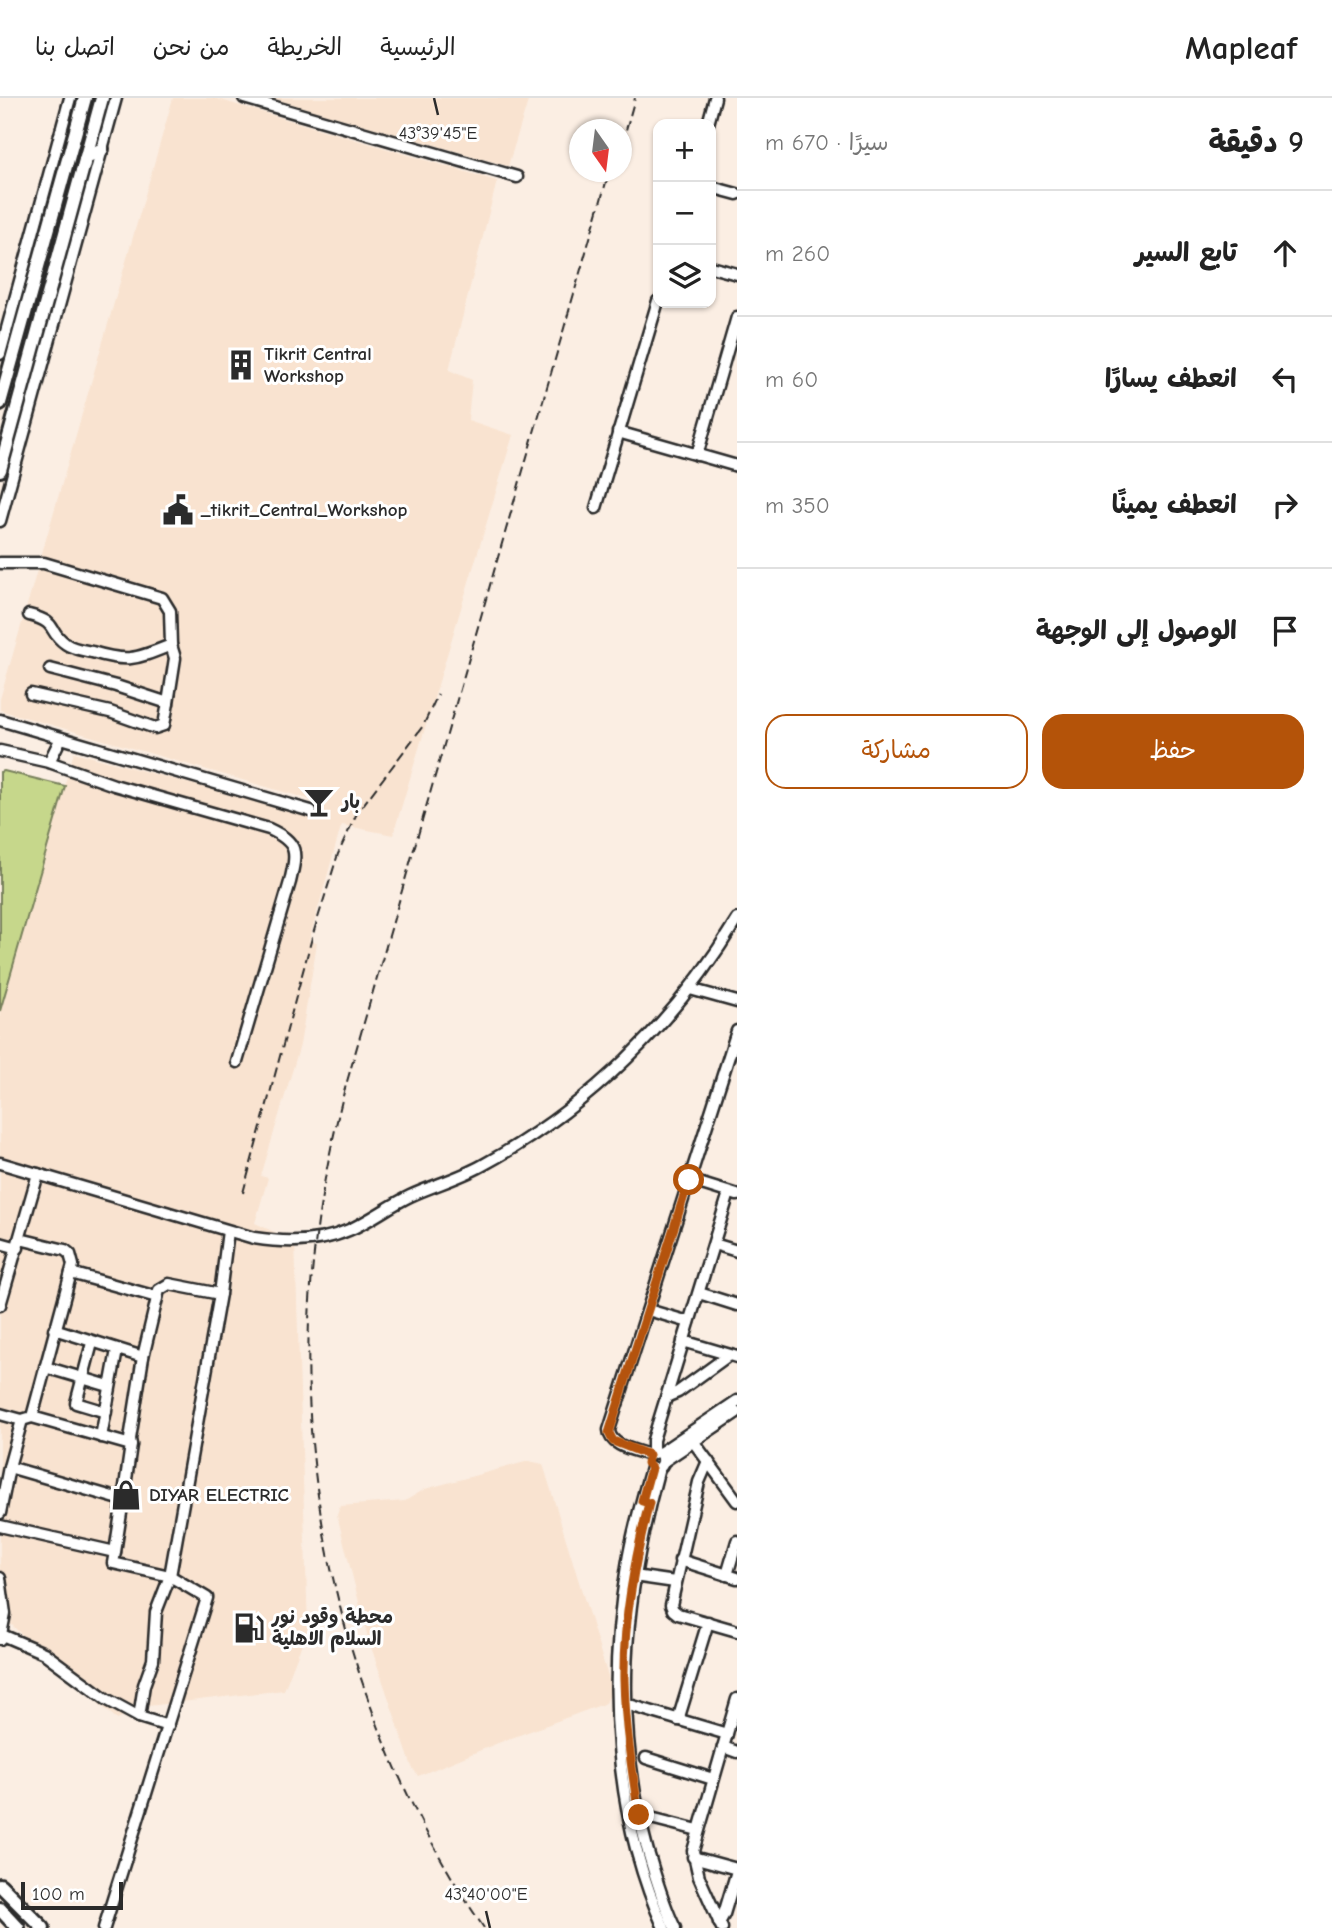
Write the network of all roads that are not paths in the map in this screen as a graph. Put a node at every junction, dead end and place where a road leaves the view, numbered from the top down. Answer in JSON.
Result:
{"nodes":[{"id":1,"x":70,"y":98,"type":"edge"},
{"id":2,"x":85,"y":98,"type":"edge"},
{"id":3,"x":102,"y":98,"type":"edge"},
{"id":4,"x":116,"y":98,"type":"edge"},
{"id":5,"x":244,"y":98,"type":"edge"},
{"id":6,"x":715,"y":98,"type":"edge"},
{"id":7,"x":709,"y":119,"type":"edge"},
{"id":8,"x":102,"y":149,"type":"junction"},
{"id":9,"x":85,"y":159,"type":"junction"},
{"id":10,"x":517,"y":177,"type":"dead end"},
{"id":11,"x":716,"y":188,"type":"edge"},
{"id":12,"x":737,"y":194,"type":"edge"},
{"id":13,"x":39,"y":265,"type":"junction"},
{"id":14,"x":716,"y":268,"type":"edge"},
{"id":15,"x":56,"y":269,"type":"junction"},
{"id":16,"x":737,"y":274,"type":"edge"},
{"id":17,"x":656,"y":308,"type":"edge"},
{"id":18,"x":737,"y":317,"type":"edge"},
{"id":19,"x":0,"y":354,"type":"edge"},
{"id":20,"x":5,"y":370,"type":"edge"},
{"id":21,"x":0,"y":403,"type":"edge"},
{"id":22,"x":18,"y":403,"type":"junction"},
{"id":23,"x":27,"y":416,"type":"junction"},
{"id":24,"x":618,"y":432,"type":"junction"},
{"id":25,"x":697,"y":455,"type":"junction"},
{"id":26,"x":737,"y":466,"type":"edge"},
{"id":27,"x":0,"y":470,"type":"edge"},
{"id":28,"x":596,"y":508,"type":"dead end"},
{"id":29,"x":0,"y":521,"type":"edge"},
{"id":30,"x":0,"y":562,"type":"edge"},
{"id":31,"x":29,"y":615,"type":"dead end"},
{"id":32,"x":171,"y":645,"type":"junction"},
{"id":33,"x":50,"y":669,"type":"dead end"},
{"id":34,"x":31,"y":694,"type":"dead end"},
{"id":35,"x":168,"y":703,"type":"junction"},
{"id":36,"x":0,"y":720,"type":"edge"},
{"id":37,"x":61,"y":738,"type":"junction"},
{"id":38,"x":0,"y":751,"type":"edge"},
{"id":39,"x":49,"y":762,"type":"junction"},
{"id":40,"x":312,"y":811,"type":"dead end"},
{"id":41,"x":737,"y":919,"type":"edge"},
{"id":42,"x":690,"y":989,"type":"junction"},
{"id":43,"x":737,"y":1002,"type":"edge"},
{"id":44,"x":737,"y":1031,"type":"edge"},
{"id":45,"x":237,"y":1062,"type":"dead end"},
{"id":46,"x":0,"y":1163,"type":"edge"},
{"id":47,"x":38,"y":1174,"type":"junction"},
{"id":48,"x":689,"y":1180,"type":"junction"},
{"id":49,"x":735,"y":1194,"type":"edge"},
{"id":50,"x":228,"y":1231,"type":"junction"},
{"id":51,"x":0,"y":1243,"type":"edge"},
{"id":52,"x":19,"y":1244,"type":"junction"},
{"id":53,"x":714,"y":1244,"type":"junction"},
{"id":54,"x":737,"y":1251,"type":"edge"},
{"id":55,"x":71,"y":1273,"type":"junction"},
{"id":56,"x":699,"y":1293,"type":"junction"},
{"id":57,"x":220,"y":1294,"type":"junction"},
{"id":58,"x":157,"y":1297,"type":"junction"},
{"id":59,"x":0,"y":1305,"type":"edge"},
{"id":60,"x":737,"y":1305,"type":"edge"},
{"id":61,"x":648,"y":1310,"type":"junction"},
{"id":62,"x":689,"y":1322,"type":"junction"},
{"id":63,"x":54,"y":1329,"type":"junction"},
{"id":64,"x":683,"y":1341,"type":"junction"},
{"id":65,"x":92,"y":1343,"type":"junction"},
{"id":66,"x":117,"y":1350,"type":"junction"},
{"id":67,"x":733,"y":1356,"type":"edge"},
{"id":68,"x":143,"y":1357,"type":"junction"},
{"id":69,"x":45,"y":1367,"type":"junction"},
{"id":70,"x":83,"y":1379,"type":"junction"},
{"id":71,"x":109,"y":1386,"type":"junction"},
{"id":72,"x":666,"y":1397,"type":"junction"},
{"id":73,"x":737,"y":1401,"type":"edge"},
{"id":74,"x":106,"y":1412,"type":"junction"},
{"id":75,"x":737,"y":1412,"type":"edge"},
{"id":76,"x":0,"y":1414,"type":"edge"},
{"id":77,"x":27,"y":1419,"type":"junction"},
{"id":78,"x":101,"y":1437,"type":"junction"},
{"id":79,"x":694,"y":1441,"type":"junction"},
{"id":80,"x":131,"y":1445,"type":"junction"},
{"id":81,"x":656,"y":1460,"type":"junction"},
{"id":82,"x":708,"y":1461,"type":"junction"},
{"id":83,"x":9,"y":1466,"type":"junction"},
{"id":84,"x":123,"y":1500,"type":"junction"},
{"id":85,"x":737,"y":1501,"type":"edge"},
{"id":86,"x":646,"y":1502,"type":"junction"},
{"id":87,"x":0,"y":1513,"type":"edge"},
{"id":88,"x":0,"y":1526,"type":"edge"},
{"id":89,"x":737,"y":1541,"type":"edge"},
{"id":90,"x":115,"y":1552,"type":"junction"},
{"id":91,"x":680,"y":1560,"type":"junction"},
{"id":92,"x":170,"y":1576,"type":"junction"},
{"id":93,"x":634,"y":1576,"type":"junction"},
{"id":94,"x":732,"y":1577,"type":"edge"},
{"id":95,"x":0,"y":1578,"type":"edge"},
{"id":96,"x":675,"y":1582,"type":"junction"},
{"id":97,"x":708,"y":1622,"type":"junction"},
{"id":98,"x":737,"y":1630,"type":"edge"},
{"id":99,"x":1,"y":1637,"type":"edge"},
{"id":100,"x":623,"y":1638,"type":"junction"},
{"id":101,"x":737,"y":1699,"type":"edge"},
{"id":102,"x":626,"y":1704,"type":"junction"},
{"id":103,"x":139,"y":1717,"type":"junction"},
{"id":104,"x":678,"y":1720,"type":"junction"},
{"id":105,"x":169,"y":1726,"type":"junction"},
{"id":106,"x":727,"y":1734,"type":"junction"},
{"id":107,"x":723,"y":1747,"type":"junction"},
{"id":108,"x":737,"y":1752,"type":"edge"},
{"id":109,"x":646,"y":1758,"type":"dead end"},
{"id":110,"x":713,"y":1779,"type":"junction"},
{"id":111,"x":630,"y":1789,"type":"junction"},
{"id":112,"x":639,"y":1815,"type":"junction"},
{"id":113,"x":698,"y":1830,"type":"junction"},
{"id":114,"x":693,"y":1857,"type":"junction"},
{"id":115,"x":737,"y":1870,"type":"edge"},
{"id":116,"x":0,"y":1885,"type":"edge"},
{"id":117,"x":10,"y":1895,"type":"junction"},
{"id":118,"x":0,"y":1907,"type":"edge"},
{"id":119,"x":664,"y":1921,"type":"edge"},
{"id":120,"x":721,"y":1925,"type":"edge"},
{"id":121,"x":18,"y":1928,"type":"edge"},
{"id":122,"x":43,"y":1928,"type":"edge"},
{"id":123,"x":104,"y":1928,"type":"edge"},
{"id":124,"x":675,"y":1928,"type":"edge"}],
"edges":[{"from":1,"to":19,"type":"street"},
{"from":2,"to":13,"type":"main road"},
{"from":3,"to":9,"type":"main road"},
{"from":4,"to":8,"type":"street"},
{"from":5,"to":10,"type":"street"},
{"from":6,"to":7,"type":"street"},
{"from":8,"to":9,"type":"main road"},
{"from":8,"to":23,"type":"street"},
{"from":9,"to":15,"type":"main road"},
{"from":11,"to":12,"type":"street"},
{"from":13,"to":15,"type":"main road"},
{"from":13,"to":20,"type":"main road"},
{"from":14,"to":16,"type":"street"},
{"from":15,"to":22,"type":"main road"},
{"from":17,"to":24,"type":"street"},
{"from":18,"to":25,"type":"street"},
{"from":20,"to":21,"type":"main road"},
{"from":22,"to":23,"type":"main road"},
{"from":22,"to":27,"type":"main road"},
{"from":23,"to":29,"type":"street"},
{"from":24,"to":25,"type":"street"},
{"from":24,"to":28,"type":"street"},
{"from":25,"to":26,"type":"street"},
{"from":30,"to":32,"type":"street"},
{"from":31,"to":32,"type":"street"},
{"from":32,"to":35,"type":"street"},
{"from":33,"to":35,"type":"street"},
{"from":34,"to":35,"type":"street"},
{"from":36,"to":37,"type":"street"},
{"from":37,"to":39,"type":"street"},
{"from":37,"to":40,"type":"street"},
{"from":38,"to":39,"type":"street"},
{"from":39,"to":45,"type":"street"},
{"from":41,"to":42,"type":"street"},
{"from":42,"to":43,"type":"street"},
{"from":42,"to":50,"type":"street"},
{"from":44,"to":48,"type":"street"},
{"from":46,"to":47,"type":"street"},
{"from":47,"to":50,"type":"street"},
{"from":47,"to":52,"type":"street"},
{"from":48,"to":49,"type":"street"},
{"from":48,"to":61,"type":"street"},
{"from":49,"to":53,"type":"street"},
{"from":50,"to":57,"type":"street"},
{"from":51,"to":52,"type":"street"},
{"from":52,"to":55,"type":"street"},
{"from":52,"to":59,"type":"street"},
{"from":53,"to":54,"type":"street"},
{"from":53,"to":56,"type":"street"},
{"from":55,"to":58,"type":"street"},
{"from":55,"to":63,"type":"street"},
{"from":56,"to":60,"type":"street"},
{"from":56,"to":62,"type":"street"},
{"from":57,"to":58,"type":"street"},
{"from":57,"to":92,"type":"street"},
{"from":58,"to":68,"type":"street"},
{"from":61,"to":62,"type":"street"},
{"from":61,"to":81,"type":"street"},
{"from":62,"to":64,"type":"street"},
{"from":63,"to":65,"type":"street"},
{"from":63,"to":69,"type":"street"},
{"from":64,"to":67,"type":"street"},
{"from":64,"to":72,"type":"street"},
{"from":65,"to":66,"type":"street"},
{"from":65,"to":70,"type":"street"},
{"from":66,"to":68,"type":"street"},
{"from":66,"to":71,"type":"street"},
{"from":67,"to":72,"type":"street"},
{"from":68,"to":80,"type":"street"},
{"from":69,"to":70,"type":"street"},
{"from":69,"to":77,"type":"street"},
{"from":70,"to":71,"type":"street"},
{"from":70,"to":74,"type":"street"},
{"from":71,"to":74,"type":"street"},
{"from":72,"to":81,"type":"street"},
{"from":73,"to":81,"type":"street"},
{"from":74,"to":78,"type":"street"},
{"from":75,"to":79,"type":"street"},
{"from":76,"to":77,"type":"street"},
{"from":77,"to":78,"type":"street"},
{"from":77,"to":83,"type":"street"},
{"from":78,"to":80,"type":"street"},
{"from":79,"to":81,"type":"street"},
{"from":79,"to":82,"type":"street"},
{"from":80,"to":84,"type":"street"},
{"from":81,"to":86,"type":"street"},
{"from":82,"to":85,"type":"street"},
{"from":82,"to":91,"type":"street"},
{"from":83,"to":84,"type":"street"},
{"from":83,"to":87,"type":"street"},
{"from":84,"to":90,"type":"street"},
{"from":86,"to":93,"type":"street"},
{"from":86,"to":100,"type":"street"},
{"from":88,"to":90,"type":"street"},
{"from":89,"to":94,"type":"street"},
{"from":90,"to":92,"type":"street"},
{"from":91,"to":94,"type":"street"},
{"from":91,"to":96,"type":"street"},
{"from":92,"to":103,"type":"street"},
{"from":92,"to":105,"type":"street"},
{"from":93,"to":96,"type":"street"},
{"from":93,"to":100,"type":"street"},
{"from":95,"to":99,"type":"street"},
{"from":96,"to":97,"type":"street"},
{"from":97,"to":98,"type":"street"},
{"from":97,"to":104,"type":"street"},
{"from":99,"to":103,"type":"street"},
{"from":100,"to":102,"type":"street"},
{"from":100,"to":111,"type":"street"},
{"from":101,"to":106,"type":"street"},
{"from":102,"to":104,"type":"street"},
{"from":102,"to":111,"type":"street"},
{"from":103,"to":105,"type":"street"},
{"from":104,"to":106,"type":"street"},
{"from":105,"to":123,"type":"street"},
{"from":106,"to":107,"type":"street"},
{"from":107,"to":108,"type":"street"},
{"from":107,"to":110,"type":"street"},
{"from":109,"to":110,"type":"street"},
{"from":110,"to":113,"type":"street"},
{"from":111,"to":112,"type":"street"},
{"from":111,"to":119,"type":"street"},
{"from":112,"to":113,"type":"street"},
{"from":112,"to":119,"type":"street"},
{"from":113,"to":114,"type":"street"},
{"from":114,"to":115,"type":"street"},
{"from":114,"to":120,"type":"street"},
{"from":115,"to":120,"type":"street"},
{"from":116,"to":117,"type":"main road"},
{"from":117,"to":118,"type":"main road"},
{"from":117,"to":122,"type":"main road"},
{"from":118,"to":121,"type":"main road"},
{"from":119,"to":124,"type":"street"}]}
